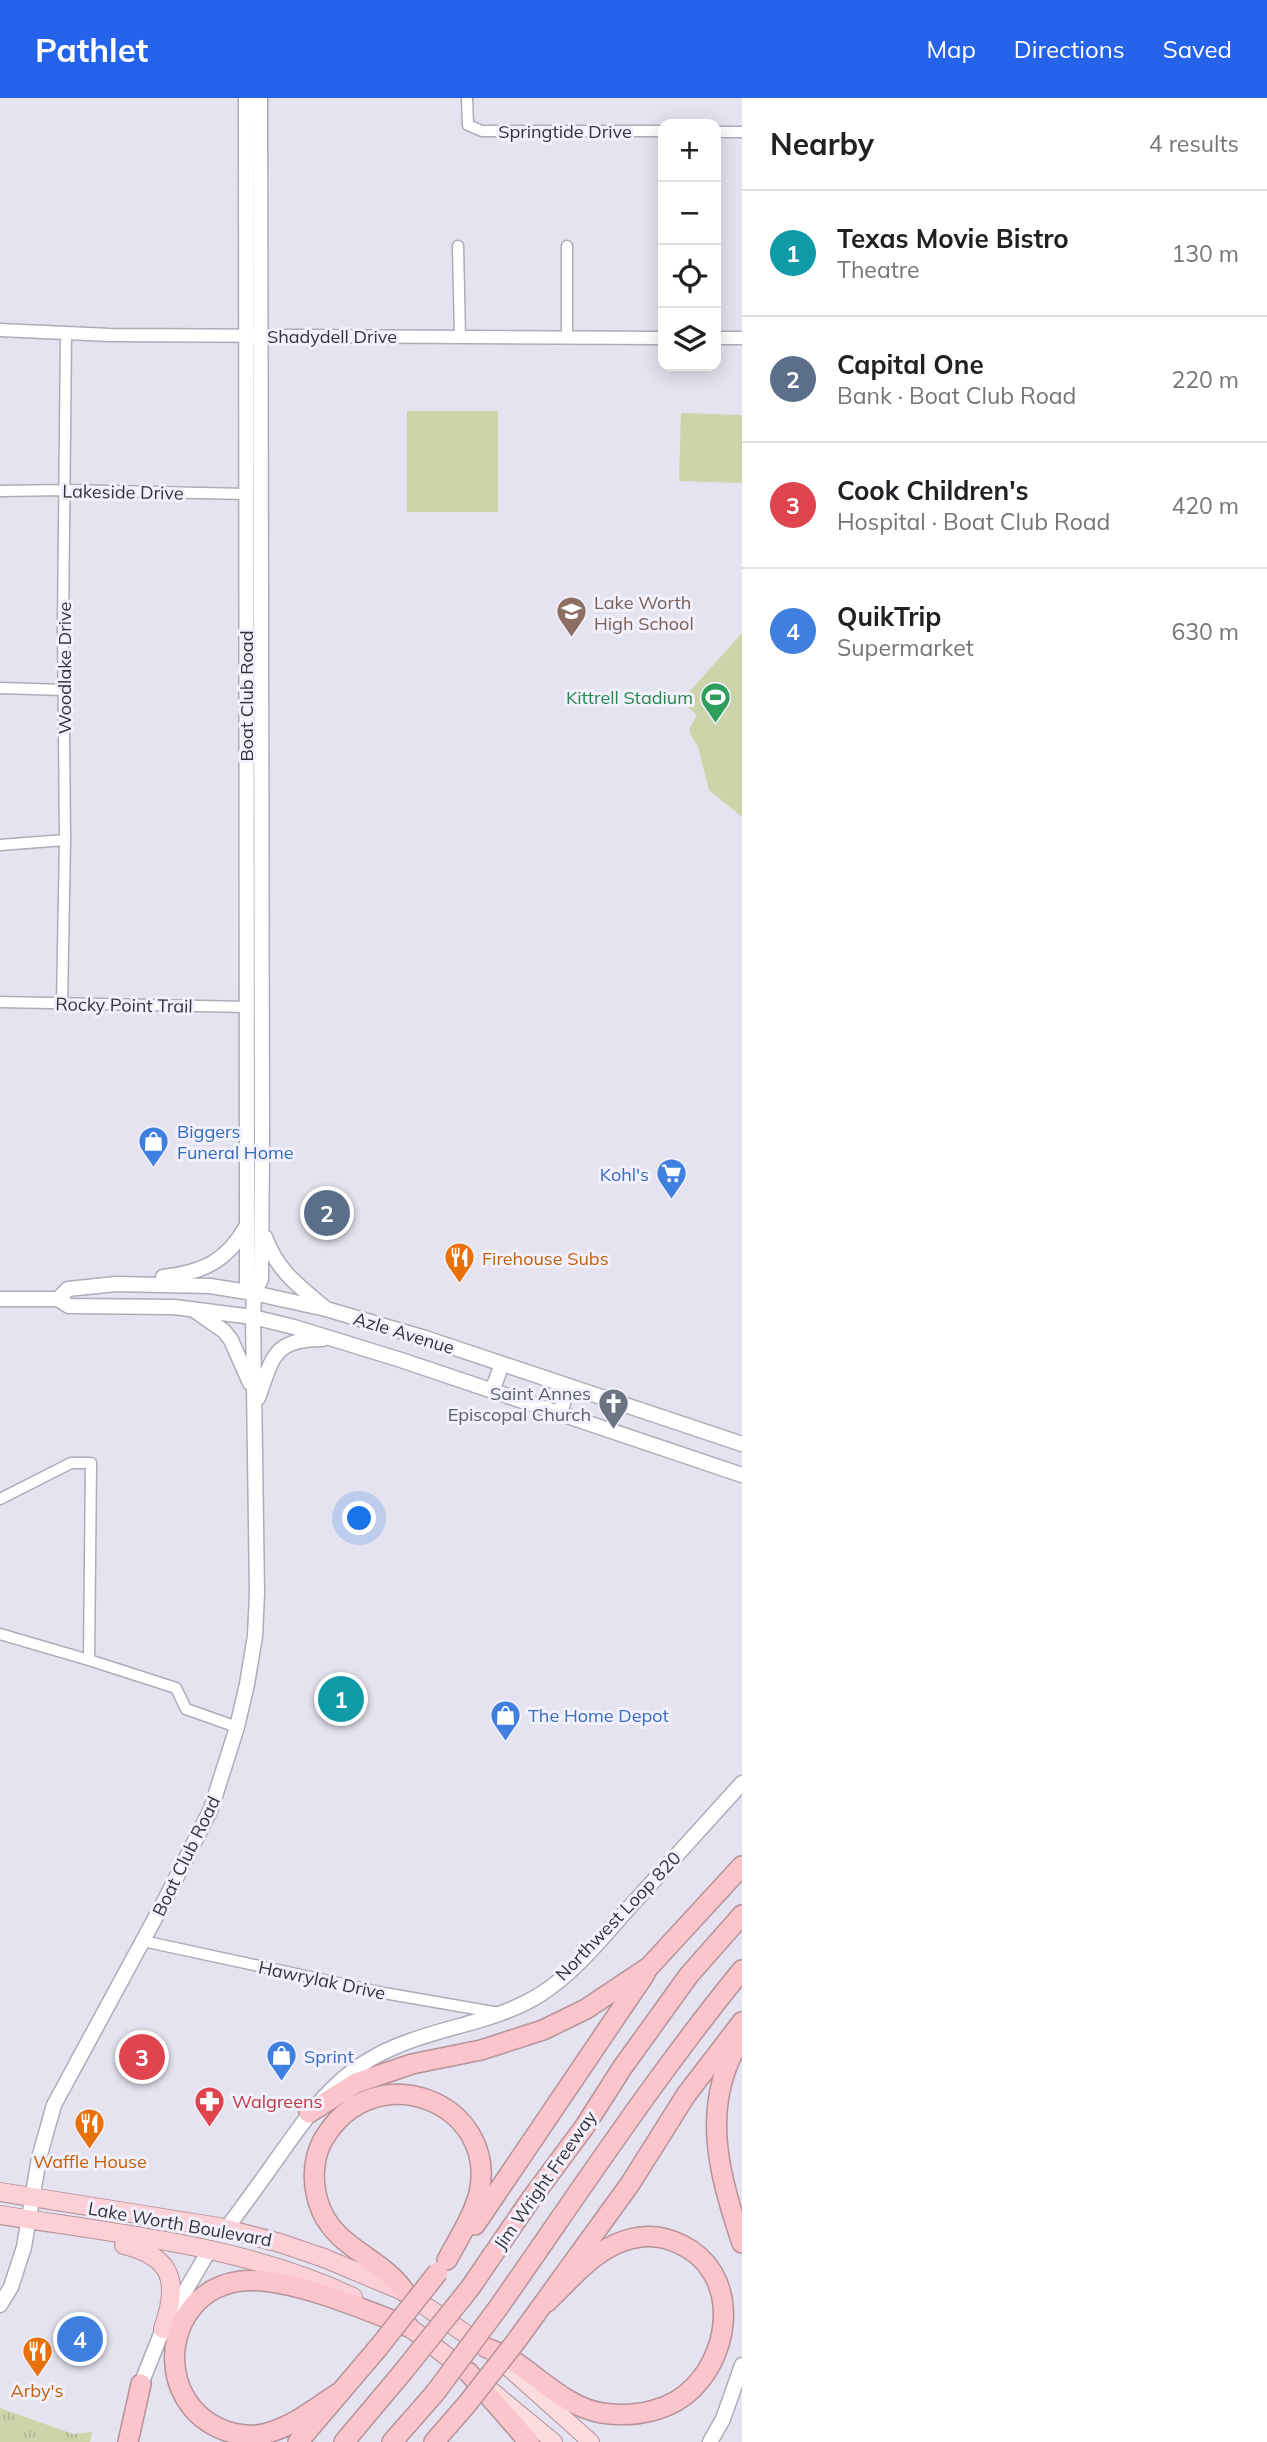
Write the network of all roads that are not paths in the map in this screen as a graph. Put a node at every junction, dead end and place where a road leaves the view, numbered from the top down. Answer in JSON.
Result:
{"nodes":[{"id":1,"x":246,"y":98,"type":"edge"},
{"id":2,"x":253,"y":98,"type":"edge"},
{"id":3,"x":260,"y":98,"type":"edge"},
{"id":4,"x":467,"y":98,"type":"edge"},
{"id":5,"x":658,"y":131,"type":"edge"},
{"id":6,"x":721,"y":132,"type":"edge"},
{"id":7,"x":742,"y":132,"type":"edge"},
{"id":8,"x":260,"y":147,"type":"junction"},
{"id":9,"x":458,"y":246,"type":"dead end"},
{"id":10,"x":566,"y":246,"type":"dead end"},
{"id":11,"x":0,"y":330,"type":"edge"},
{"id":12,"x":66,"y":333,"type":"junction"},
{"id":13,"x":254,"y":336,"type":"junction"},
{"id":14,"x":460,"y":337,"type":"junction"},
{"id":15,"x":567,"y":337,"type":"junction"},
{"id":16,"x":658,"y":338,"type":"edge"},
{"id":17,"x":721,"y":338,"type":"edge"},
{"id":18,"x":742,"y":338,"type":"edge"},
{"id":19,"x":64,"y":490,"type":"junction"},
{"id":20,"x":0,"y":491,"type":"edge"},
{"id":21,"x":246,"y":494,"type":"junction"},
{"id":22,"x":0,"y":688,"type":"edge"},
{"id":23,"x":64,"y":690,"type":"junction"},
{"id":24,"x":65,"y":840,"type":"junction"},
{"id":25,"x":0,"y":845,"type":"edge"},
{"id":26,"x":0,"y":1002,"type":"edge"},
{"id":27,"x":62,"y":1004,"type":"junction"},
{"id":28,"x":248,"y":1007,"type":"junction"},
{"id":29,"x":254,"y":1225,"type":"junction"},
{"id":30,"x":116,"y":1284,"type":"junction"},
{"id":31,"x":254,"y":1293,"type":"junction"},
{"id":32,"x":0,"y":1299,"type":"edge"},
{"id":33,"x":58,"y":1299,"type":"junction"},
{"id":34,"x":193,"y":1309,"type":"junction"},
{"id":35,"x":327,"y":1309,"type":"junction"},
{"id":36,"x":253,"y":1317,"type":"junction"},
{"id":37,"x":334,"y":1339,"type":"junction"},
{"id":38,"x":502,"y":1364,"type":"junction"},
{"id":39,"x":568,"y":1385,"type":"junction"},
{"id":40,"x":492,"y":1391,"type":"junction"},
{"id":41,"x":255,"y":1406,"type":"junction"},
{"id":42,"x":560,"y":1413,"type":"junction"},
{"id":43,"x":742,"y":1444,"type":"edge"},
{"id":44,"x":742,"y":1475,"type":"edge"},
{"id":45,"x":0,"y":1499,"type":"edge"},
{"id":46,"x":0,"y":1634,"type":"edge"},
{"id":47,"x":89,"y":1660,"type":"junction"},
{"id":48,"x":237,"y":1727,"type":"junction"},
{"id":49,"x":742,"y":1783,"type":"edge"},
{"id":50,"x":742,"y":1866,"type":"edge"},
{"id":51,"x":742,"y":1915,"type":"edge"},
{"id":52,"x":143,"y":1941,"type":"junction"},
{"id":53,"x":649,"y":1967,"type":"junction"},
{"id":54,"x":742,"y":1970,"type":"edge"},
{"id":55,"x":502,"y":2013,"type":"junction"},
{"id":56,"x":742,"y":2022,"type":"edge"},
{"id":57,"x":742,"y":2036,"type":"edge"},
{"id":58,"x":309,"y":2113,"type":"junction"},
{"id":59,"x":0,"y":2192,"type":"edge"},
{"id":60,"x":32,"y":2198,"type":"junction"},
{"id":61,"x":0,"y":2215,"type":"edge"},
{"id":62,"x":29,"y":2219,"type":"junction"},
{"id":63,"x":226,"y":2229,"type":"junction"},
{"id":64,"x":104,"y":2232,"type":"junction"},
{"id":65,"x":742,"y":2243,"type":"edge"},
{"id":66,"x":210,"y":2249,"type":"junction"},
{"id":67,"x":442,"y":2266,"type":"junction"},
{"id":68,"x":405,"y":2292,"type":"junction"},
{"id":69,"x":547,"y":2302,"type":"junction"},
{"id":70,"x":0,"y":2305,"type":"edge"},
{"id":71,"x":409,"y":2327,"type":"junction"},
{"id":72,"x":163,"y":2329,"type":"junction"},
{"id":73,"x":487,"y":2348,"type":"junction"},
{"id":74,"x":742,"y":2365,"type":"edge"},
{"id":75,"x":468,"y":2372,"type":"junction"},
{"id":76,"x":740,"y":2381,"type":"edge"},
{"id":77,"x":141,"y":2384,"type":"joint"},
{"id":78,"x":337,"y":2394,"type":"junction"},
{"id":79,"x":450,"y":2423,"type":"junction"},
{"id":80,"x":128,"y":2442,"type":"edge"},
{"id":81,"x":298,"y":2442,"type":"edge"},
{"id":82,"x":344,"y":2442,"type":"edge"},
{"id":83,"x":392,"y":2442,"type":"edge"},
{"id":84,"x":434,"y":2442,"type":"edge"},
{"id":85,"x":440,"y":2442,"type":"edge"},
{"id":86,"x":529,"y":2442,"type":"edge"},
{"id":87,"x":554,"y":2442,"type":"edge"},
{"id":88,"x":591,"y":2442,"type":"edge"},
{"id":89,"x":710,"y":2442,"type":"edge"}],
"edges":[{"from":1,"to":13,"type":"main road","name":"Boat Club Road"},
{"from":2,"to":8,"type":"main road"},
{"from":3,"to":8,"type":"main road","name":"Boat Club Road"},
{"from":4,"to":5,"type":"street","name":"Springtide Drive"},
{"from":6,"to":7,"type":"street"},
{"from":8,"to":13,"type":"main road","name":"Boat Club Road"},
{"from":9,"to":14,"type":"street"},
{"from":10,"to":15,"type":"street"},
{"from":11,"to":12,"type":"street","name":"Shadydell Drive"},
{"from":12,"to":13,"type":"street","name":"Shadydell Drive"},
{"from":12,"to":19,"type":"street","name":"Woodlake Drive"},
{"from":13,"to":14,"type":"street","name":"Shadydell Drive"},
{"from":13,"to":21,"type":"main road","name":"Boat Club Road"},
{"from":13,"to":29,"type":"main road","name":"Boat Club Road"},
{"from":14,"to":15,"type":"street","name":"Shadydell Drive"},
{"from":15,"to":16,"type":"street","name":"Shadydell Drive"},
{"from":17,"to":18,"type":"street"},
{"from":19,"to":20,"type":"street","name":"Lakeside Drive"},
{"from":19,"to":21,"type":"street","name":"Lakeside Drive"},
{"from":19,"to":23,"type":"street","name":"Woodlake Drive"},
{"from":21,"to":28,"type":"main road","name":"Boat Club Road"},
{"from":22,"to":23,"type":"street"},
{"from":23,"to":24,"type":"street","name":"Woodlake Drive"},
{"from":24,"to":25,"type":"street"},
{"from":24,"to":27,"type":"street","name":"Woodlake Drive"},
{"from":26,"to":27,"type":"street","name":"Rocky Point Trail"},
{"from":27,"to":28,"type":"street","name":"Rocky Point Trail"},
{"from":28,"to":29,"type":"main road","name":"Boat Club Road"},
{"from":29,"to":30,"type":"main road"},
{"from":29,"to":31,"type":"main road","name":"Boat Club Road"},
{"from":29,"to":35,"type":"main road"},
{"from":30,"to":31,"type":"main road","name":"Azle Avenue"},
{"from":30,"to":33,"type":"main road","name":"Azle Avenue"},
{"from":31,"to":35,"type":"main road","name":"Azle Avenue"},
{"from":31,"to":36,"type":"main road","name":"Boat Club Road"},
{"from":32,"to":33,"type":"main road","name":"Azle Avenue"},
{"from":33,"to":34,"type":"main road","name":"Azle Avenue"},
{"from":34,"to":36,"type":"main road","name":"Azle Avenue"},
{"from":34,"to":41,"type":"main road"},
{"from":35,"to":38,"type":"main road","name":"Azle Avenue"},
{"from":36,"to":37,"type":"main road","name":"Azle Avenue"},
{"from":36,"to":41,"type":"main road","name":"Boat Club Road"},
{"from":37,"to":40,"type":"main road","name":"Azle Avenue"},
{"from":37,"to":41,"type":"main road","name":"Azle Avenue"},
{"from":38,"to":39,"type":"main road","name":"Azle Avenue"},
{"from":38,"to":40,"type":"main road"},
{"from":39,"to":42,"type":"main road"},
{"from":39,"to":43,"type":"main road","name":"Azle Avenue"},
{"from":40,"to":42,"type":"main road","name":"Azle Avenue"},
{"from":41,"to":48,"type":"main road","name":"Boat Club Road"},
{"from":42,"to":44,"type":"main road","name":"Azle Avenue"},
{"from":45,"to":47,"type":"street"},
{"from":46,"to":47,"type":"street"},
{"from":47,"to":48,"type":"street"},
{"from":48,"to":52,"type":"main road","name":"Boat Club Road"},
{"from":49,"to":55,"type":"main road","name":"Northwest Loop 820"},
{"from":50,"to":53,"type":"highway"},
{"from":51,"to":82,"type":"highway","name":"Jim Wright Freeway","bridge":true},
{"from":52,"to":55,"type":"street","name":"Hawrylak Drive"},
{"from":52,"to":60,"type":"main road","name":"Boat Club Road"},
{"from":53,"to":58,"type":"highway"},
{"from":53,"to":67,"type":"highway"},
{"from":54,"to":83,"type":"highway","name":"Jim Wright Freeway","bridge":true},
{"from":55,"to":58,"type":"main road","name":"Northwest Loop 820"},
{"from":56,"to":69,"type":"highway"},
{"from":57,"to":65,"type":"highway"},
{"from":58,"to":63,"type":"main road","name":"Northwest Loop 820"},
{"from":59,"to":60,"type":"highway","name":"Lake Worth Boulevard"},
{"from":60,"to":62,"type":"main road","name":"Boat Club Road"},
{"from":60,"to":63,"type":"highway","name":"Lake Worth Boulevard"},
{"from":61,"to":62,"type":"highway","name":"Lake Worth Boulevard"},
{"from":62,"to":64,"type":"highway","name":"Lake Worth Boulevard"},
{"from":62,"to":70,"type":"main road","name":"Boat Club Road"},
{"from":63,"to":68,"type":"highway","name":"Lake Worth Boulevard"},
{"from":64,"to":66,"type":"highway","name":"Lake Worth Boulevard"},
{"from":64,"to":72,"type":"highway"},
{"from":66,"to":71,"type":"highway","name":"Lake Worth Boulevard"},
{"from":66,"to":72,"type":"main road"},
{"from":67,"to":68,"type":"highway"},
{"from":67,"to":78,"type":"highway","bridge":true},
{"from":68,"to":73,"type":"highway","name":"Lake Worth Boulevard"},
{"from":69,"to":73,"type":"highway"},
{"from":69,"to":79,"type":"highway","bridge":true},
{"from":71,"to":75,"type":"highway","name":"Lake Worth Boulevard"},
{"from":71,"to":78,"type":"highway"},
{"from":72,"to":77,"type":"main road"},
{"from":73,"to":88,"type":"main road","name":"Lake Worth Boulevard"},
{"from":74,"to":76,"type":"main road"},
{"from":75,"to":86,"type":"highway"},
{"from":75,"to":87,"type":"main road","name":"Lake Worth Boulevard"},
{"from":76,"to":89,"type":"main road"},
{"from":77,"to":80,"type":"highway"},
{"from":78,"to":81,"type":"highway"},
{"from":79,"to":84,"type":"highway"},
{"from":79,"to":85,"type":"highway"}]}
